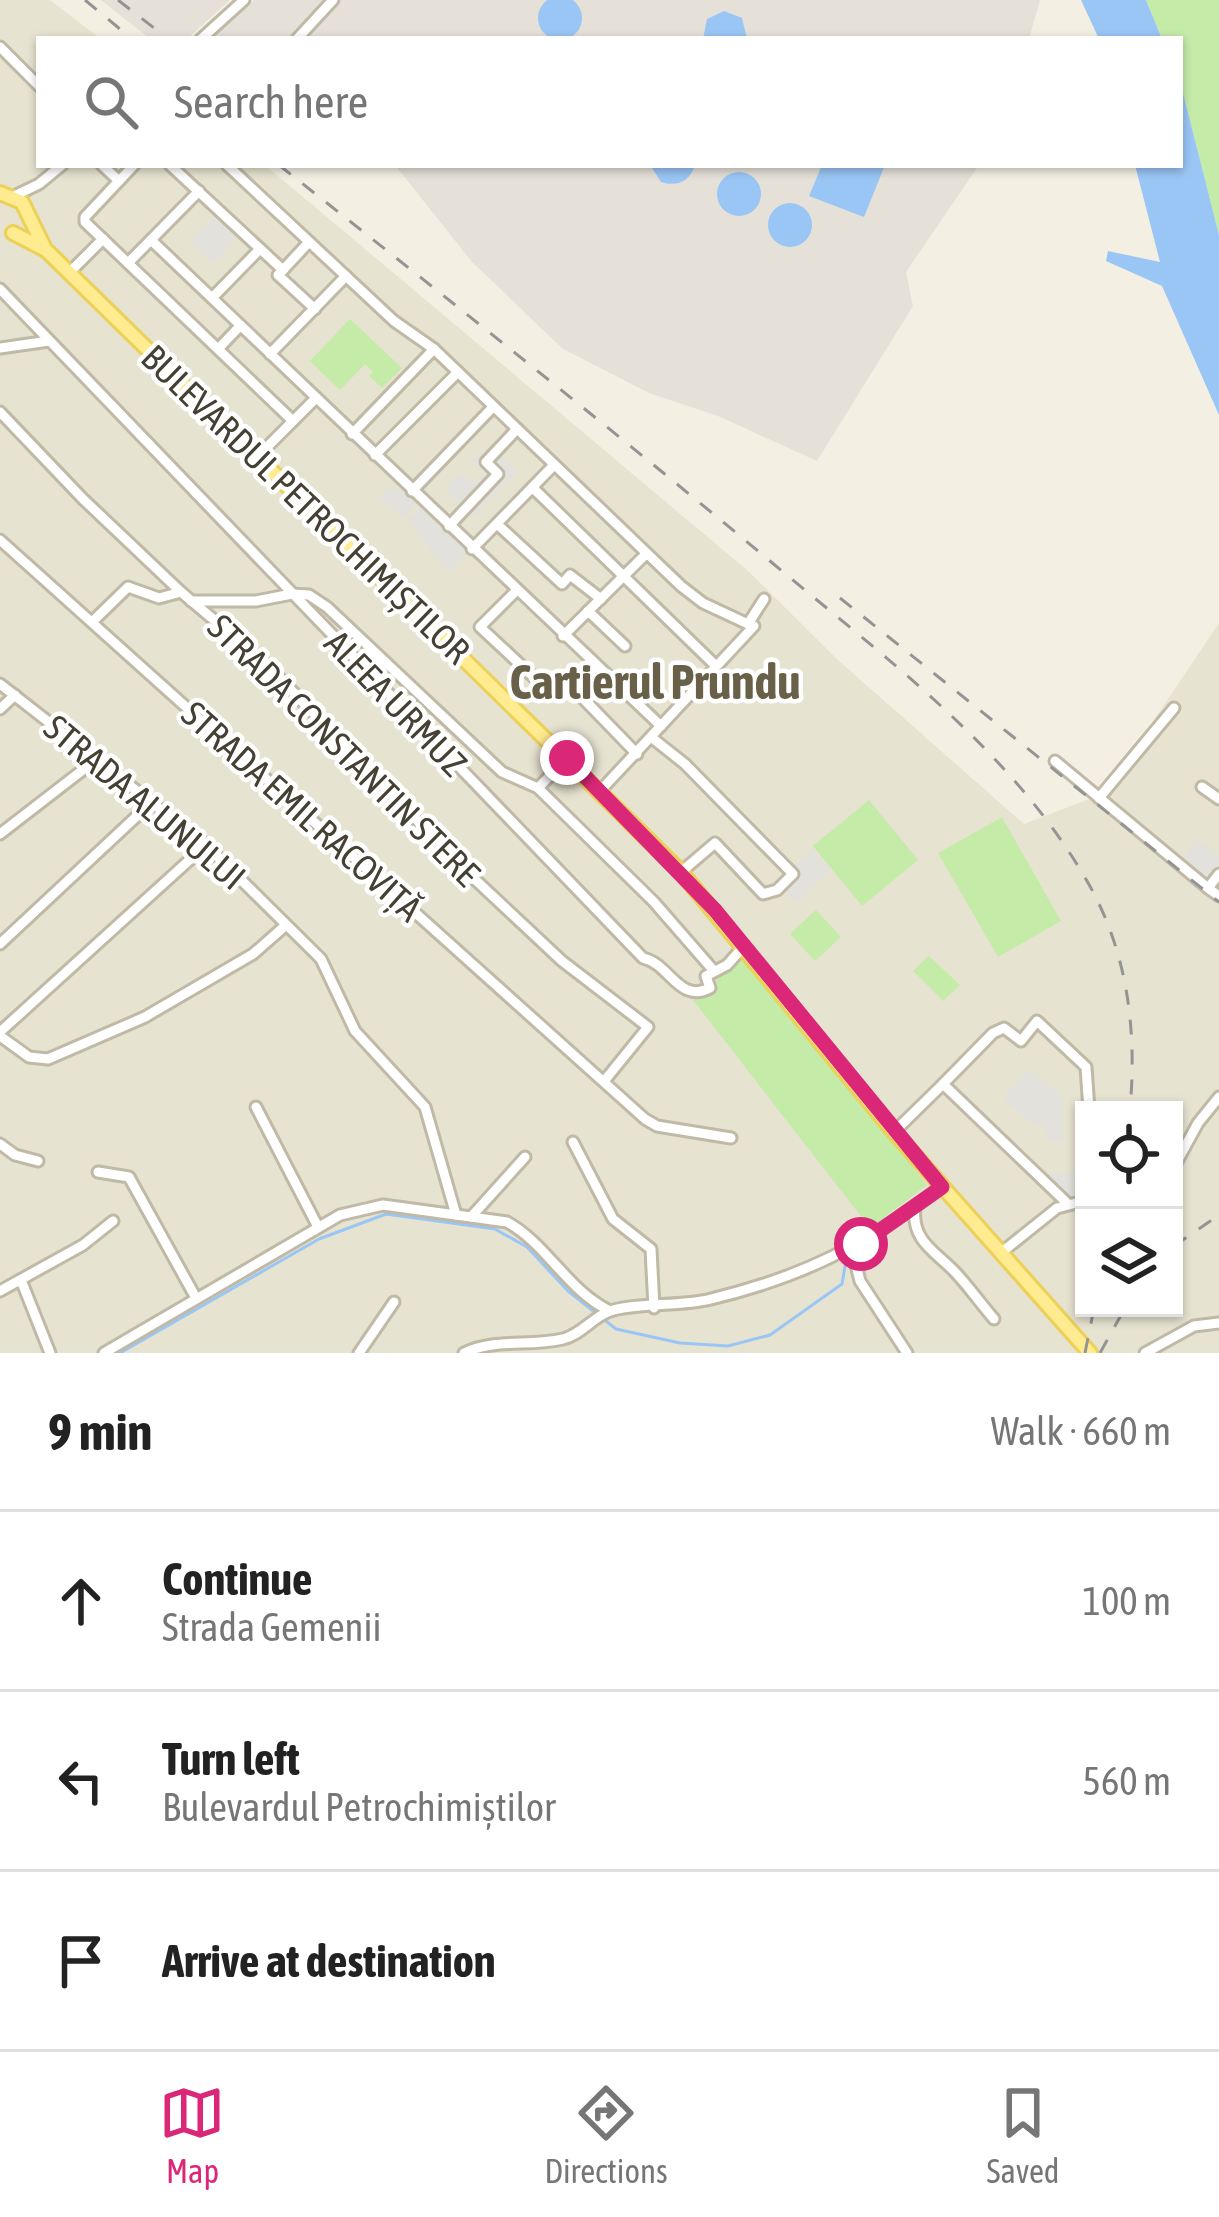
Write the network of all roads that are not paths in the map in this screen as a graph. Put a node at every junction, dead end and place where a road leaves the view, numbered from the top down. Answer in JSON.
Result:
{"nodes":[{"id":1,"x":244,"y":0,"type":"edge"},
{"id":2,"x":333,"y":0,"type":"edge"},
{"id":3,"x":204,"y":36,"type":"edge"},
{"id":4,"x":300,"y":36,"type":"edge"},
{"id":5,"x":0,"y":47,"type":"edge"},
{"id":6,"x":36,"y":83,"type":"edge"},
{"id":7,"x":58,"y":168,"type":"edge"},
{"id":8,"x":105,"y":168,"type":"edge"},
{"id":9,"x":131,"y":168,"type":"edge"},
{"id":10,"x":173,"y":168,"type":"edge"},
{"id":11,"x":190,"y":168,"type":"edge"},
{"id":12,"x":229,"y":168,"type":"edge"},
{"id":13,"x":183,"y":177,"type":"junction"},
{"id":14,"x":119,"y":181,"type":"junction"},
{"id":15,"x":39,"y":184,"type":"junction"},
{"id":16,"x":199,"y":191,"type":"junction"},
{"id":17,"x":5,"y":196,"type":"edge"},
{"id":18,"x":27,"y":215,"type":"junction"},
{"id":19,"x":4,"y":232,"type":"edge"},
{"id":20,"x":103,"y":239,"type":"junction"},
{"id":21,"x":152,"y":240,"type":"junction"},
{"id":22,"x":309,"y":242,"type":"junction"},
{"id":23,"x":260,"y":248,"type":"junction"},
{"id":24,"x":45,"y":249,"type":"junction"},
{"id":25,"x":128,"y":263,"type":"junction"},
{"id":26,"x":283,"y":270,"type":"junction"},
{"id":27,"x":69,"y":273,"type":"junction"},
{"id":28,"x":346,"y":276,"type":"junction"},
{"id":29,"x":0,"y":289,"type":"edge"},
{"id":30,"x":212,"y":298,"type":"junction"},
{"id":31,"x":315,"y":309,"type":"junction"},
{"id":32,"x":240,"y":326,"type":"junction"},
{"id":33,"x":50,"y":341,"type":"junction"},
{"id":34,"x":0,"y":348,"type":"edge"},
{"id":35,"x":218,"y":349,"type":"junction"},
{"id":36,"x":434,"y":350,"type":"junction"},
{"id":37,"x":270,"y":354,"type":"junction"},
{"id":38,"x":458,"y":372,"type":"junction"},
{"id":39,"x":316,"y":398,"type":"junction"},
{"id":40,"x":493,"y":406,"type":"junction"},
{"id":41,"x":0,"y":412,"type":"edge"},
{"id":42,"x":292,"y":421,"type":"junction"},
{"id":43,"x":517,"y":429,"type":"junction"},
{"id":44,"x":352,"y":434,"type":"junction"},
{"id":45,"x":375,"y":455,"type":"junction"},
{"id":46,"x":257,"y":456,"type":"junction"},
{"id":47,"x":554,"y":465,"type":"junction"},
{"id":48,"x":532,"y":488,"type":"junction"},
{"id":49,"x":412,"y":490,"type":"junction"},
{"id":50,"x":497,"y":524,"type":"junction"},
{"id":51,"x":449,"y":526,"type":"junction"},
{"id":52,"x":0,"y":540,"type":"edge"},
{"id":53,"x":472,"y":549,"type":"junction"},
{"id":54,"x":646,"y":554,"type":"junction"},
{"id":55,"x":624,"y":576,"type":"junction"},
{"id":56,"x":516,"y":591,"type":"junction"},
{"id":57,"x":181,"y":592,"type":"junction"},
{"id":58,"x":292,"y":594,"type":"junction"},
{"id":59,"x":601,"y":598,"type":"junction"},
{"id":60,"x":764,"y":599,"type":"dead end"},
{"id":61,"x":190,"y":601,"type":"junction"},
{"id":62,"x":588,"y":611,"type":"junction"},
{"id":63,"x":92,"y":622,"type":"junction"},
{"id":64,"x":748,"y":624,"type":"junction"},
{"id":65,"x":563,"y":636,"type":"junction"},
{"id":66,"x":625,"y":646,"type":"dead end"},
{"id":67,"x":716,"y":666,"type":"junction"},
{"id":68,"x":594,"y":667,"type":"junction"},
{"id":69,"x":0,"y":684,"type":"edge"},
{"id":70,"x":573,"y":688,"type":"junction"},
{"id":71,"x":15,"y":695,"type":"junction"},
{"id":72,"x":1174,"y":708,"type":"dead end"},
{"id":73,"x":0,"y":709,"type":"edge"},
{"id":74,"x":661,"y":726,"type":"junction"},
{"id":75,"x":651,"y":737,"type":"junction"},
{"id":76,"x":637,"y":754,"type":"junction"},
{"id":77,"x":567,"y":758,"type":"junction"},
{"id":78,"x":97,"y":759,"type":"junction"},
{"id":79,"x":1055,"y":761,"type":"dead end"},
{"id":80,"x":538,"y":788,"type":"junction"},
{"id":81,"x":1202,"y":788,"type":"dead end"},
{"id":82,"x":601,"y":790,"type":"junction"},
{"id":83,"x":1099,"y":798,"type":"junction"},
{"id":84,"x":1219,"y":799,"type":"edge"},
{"id":85,"x":153,"y":801,"type":"junction"},
{"id":86,"x":0,"y":834,"type":"edge"},
{"id":87,"x":206,"y":844,"type":"junction"},
{"id":88,"x":681,"y":872,"type":"junction"},
{"id":89,"x":1219,"y":874,"type":"edge"},
{"id":90,"x":1208,"y":888,"type":"junction"},
{"id":91,"x":1219,"y":896,"type":"edge"},
{"id":92,"x":286,"y":925,"type":"junction"},
{"id":93,"x":0,"y":944,"type":"edge"},
{"id":94,"x":744,"y":946,"type":"junction"},
{"id":95,"x":714,"y":971,"type":"junction"},
{"id":96,"x":0,"y":1034,"type":"edge"},
{"id":97,"x":604,"y":1080,"type":"junction"},
{"id":98,"x":943,"y":1084,"type":"junction"},
{"id":99,"x":1219,"y":1097,"type":"edge"},
{"id":100,"x":1088,"y":1101,"type":"edge"},
{"id":101,"x":256,"y":1107,"type":"dead end"},
{"id":102,"x":894,"y":1132,"type":"junction"},
{"id":103,"x":731,"y":1138,"type":"dead end"},
{"id":104,"x":573,"y":1142,"type":"dead end"},
{"id":105,"x":0,"y":1144,"type":"edge"},
{"id":106,"x":1183,"y":1151,"type":"edge"},
{"id":107,"x":525,"y":1157,"type":"dead end"},
{"id":108,"x":38,"y":1161,"type":"dead end"},
{"id":109,"x":98,"y":1172,"type":"dead end"},
{"id":110,"x":942,"y":1187,"type":"junction"},
{"id":111,"x":1075,"y":1202,"type":"edge"},
{"id":112,"x":1067,"y":1203,"type":"junction"},
{"id":113,"x":915,"y":1207,"type":"junction"},
{"id":114,"x":456,"y":1215,"type":"junction"},
{"id":115,"x":471,"y":1217,"type":"junction"},
{"id":116,"x":113,"y":1221,"type":"dead end"},
{"id":117,"x":317,"y":1225,"type":"junction"},
{"id":118,"x":852,"y":1249,"type":"junction"},
{"id":119,"x":1002,"y":1252,"type":"junction"},
{"id":120,"x":21,"y":1280,"type":"junction"},
{"id":121,"x":0,"y":1291,"type":"edge"},
{"id":122,"x":196,"y":1298,"type":"junction"},
{"id":123,"x":394,"y":1302,"type":"dead end"},
{"id":124,"x":654,"y":1308,"type":"junction"},
{"id":125,"x":603,"y":1316,"type":"junction"},
{"id":126,"x":994,"y":1319,"type":"dead end"},
{"id":127,"x":1219,"y":1323,"type":"edge"},
{"id":128,"x":526,"y":1350,"type":"edge"},
{"id":129,"x":50,"y":1353,"type":"edge"},
{"id":130,"x":104,"y":1353,"type":"edge"},
{"id":131,"x":359,"y":1353,"type":"edge"},
{"id":132,"x":464,"y":1353,"type":"edge"},
{"id":133,"x":907,"y":1353,"type":"edge"},
{"id":134,"x":1090,"y":1353,"type":"edge"},
{"id":135,"x":1145,"y":1353,"type":"edge"}],
"edges":[{"from":1,"to":3,"type":"street"},
{"from":2,"to":4,"type":"street"},
{"from":5,"to":6,"type":"street"},
{"from":7,"to":15,"type":"street"},
{"from":8,"to":14,"type":"street"},
{"from":9,"to":14,"type":"street"},
{"from":10,"to":13,"type":"street"},
{"from":11,"to":13,"type":"street"},
{"from":12,"to":22,"type":"street"},
{"from":13,"to":16,"type":"street"},
{"from":14,"to":20,"type":"street"},
{"from":15,"to":17,"type":"street"},
{"from":15,"to":18,"type":"street"},
{"from":16,"to":21,"type":"street"},
{"from":16,"to":23,"type":"street"},
{"from":17,"to":18,"type":"main road","name":"BULEVARDUL PETROCHIMIȘTILOR"},
{"from":18,"to":19,"type":"main road"},
{"from":18,"to":24,"type":"main road","name":"BULEVARDUL PETROCHIMIȘTILOR"},
{"from":19,"to":24,"type":"main road","name":"BULEVARDUL PETROCHIMIȘTILOR"},
{"from":20,"to":25,"type":"street"},
{"from":20,"to":27,"type":"street"},
{"from":21,"to":25,"type":"street"},
{"from":21,"to":30,"type":"street"},
{"from":22,"to":26,"type":"street"},
{"from":22,"to":28,"type":"street"},
{"from":23,"to":26,"type":"street"},
{"from":23,"to":30,"type":"street"},
{"from":24,"to":27,"type":"main road","name":"BULEVARDUL PETROCHIMIȘTILOR"},
{"from":25,"to":35,"type":"street"},
{"from":26,"to":31,"type":"street"},
{"from":27,"to":46,"type":"main road","name":"BULEVARDUL PETROCHIMIȘTILOR"},
{"from":28,"to":31,"type":"street"},
{"from":28,"to":36,"type":"street"},
{"from":29,"to":33,"type":"street","name":"ALEEA URMUZ"},
{"from":30,"to":32,"type":"street"},
{"from":31,"to":37,"type":"street"},
{"from":32,"to":35,"type":"street"},
{"from":32,"to":37,"type":"street"},
{"from":33,"to":34,"type":"street"},
{"from":33,"to":58,"type":"street","name":"ALEEA URMUZ"},
{"from":35,"to":42,"type":"street"},
{"from":36,"to":38,"type":"street"},
{"from":36,"to":44,"type":"street"},
{"from":37,"to":39,"type":"street"},
{"from":38,"to":40,"type":"street"},
{"from":38,"to":45,"type":"street"},
{"from":39,"to":42,"type":"street"},
{"from":39,"to":44,"type":"street"},
{"from":40,"to":43,"type":"street"},
{"from":40,"to":49,"type":"street"},
{"from":41,"to":57,"type":"street","name":"STRADA CONSTANTIN STERE"},
{"from":42,"to":46,"type":"street"},
{"from":43,"to":47,"type":"street"},
{"from":43,"to":51,"type":"street"},
{"from":44,"to":45,"type":"street"},
{"from":45,"to":49,"type":"street"},
{"from":46,"to":77,"type":"main road","name":"BULEVARDUL PETROCHIMIȘTILOR"},
{"from":47,"to":48,"type":"street"},
{"from":47,"to":54,"type":"street"},
{"from":48,"to":50,"type":"street"},
{"from":48,"to":55,"type":"street"},
{"from":49,"to":51,"type":"street"},
{"from":50,"to":53,"type":"street"},
{"from":50,"to":59,"type":"street"},
{"from":51,"to":53,"type":"street"},
{"from":52,"to":63,"type":"street","name":"STRADA EMIL RACOVIȚĂ"},
{"from":53,"to":56,"type":"street"},
{"from":54,"to":55,"type":"street"},
{"from":54,"to":64,"type":"street"},
{"from":55,"to":59,"type":"street"},
{"from":55,"to":67,"type":"street"},
{"from":56,"to":65,"type":"street"},
{"from":56,"to":70,"type":"street"},
{"from":57,"to":61,"type":"street","name":"STRADA CONSTANTIN STERE"},
{"from":57,"to":63,"type":"street"},
{"from":58,"to":61,"type":"street"},
{"from":58,"to":80,"type":"street"},
{"from":58,"to":95,"type":"street","name":"ALEEA URMUZ"},
{"from":59,"to":62,"type":"street"},
{"from":60,"to":64,"type":"street"},
{"from":61,"to":97,"type":"street","name":"STRADA CONSTANTIN STERE"},
{"from":62,"to":65,"type":"street"},
{"from":62,"to":66,"type":"street"},
{"from":63,"to":97,"type":"street","name":"STRADA EMIL RACOVIȚĂ"},
{"from":64,"to":67,"type":"street"},
{"from":65,"to":68,"type":"street"},
{"from":67,"to":74,"type":"street"},
{"from":68,"to":70,"type":"street"},
{"from":68,"to":74,"type":"street"},
{"from":69,"to":71,"type":"street","name":"STRADA ALUNULUI"},
{"from":70,"to":76,"type":"street"},
{"from":71,"to":73,"type":"street"},
{"from":71,"to":78,"type":"street","name":"STRADA ALUNULUI"},
{"from":72,"to":83,"type":"street"},
{"from":74,"to":75,"type":"street"},
{"from":75,"to":76,"type":"street"},
{"from":75,"to":88,"type":"street"},
{"from":76,"to":82,"type":"street"},
{"from":77,"to":80,"type":"street"},
{"from":77,"to":82,"type":"main road","name":"BULEVARDUL PETROCHIMIȘTILOR"},
{"from":78,"to":85,"type":"street","name":"STRADA ALUNULUI"},
{"from":78,"to":86,"type":"street"},
{"from":79,"to":83,"type":"street"},
{"from":80,"to":95,"type":"street"},
{"from":81,"to":84,"type":"street"},
{"from":82,"to":88,"type":"main road","name":"BULEVARDUL PETROCHIMIȘTILOR"},
{"from":83,"to":90,"type":"street"},
{"from":85,"to":87,"type":"street","name":"STRADA ALUNULUI"},
{"from":85,"to":93,"type":"street"},
{"from":87,"to":92,"type":"street","name":"STRADA ALUNULUI"},
{"from":87,"to":96,"type":"street"},
{"from":88,"to":94,"type":"main road","name":"BULEVARDUL PETROCHIMIȘTILOR"},
{"from":89,"to":90,"type":"street"},
{"from":90,"to":91,"type":"street"},
{"from":92,"to":96,"type":"street"},
{"from":92,"to":114,"type":"street","name":"STRADA ALUNULUI"},
{"from":94,"to":95,"type":"street","name":"ALEEA URMUZ"},
{"from":94,"to":102,"type":"main road","name":"BULEVARDUL PETROCHIMIȘTILOR"},
{"from":97,"to":103,"type":"street","name":"STRADA EMIL RACOVIȚĂ"},
{"from":98,"to":100,"type":"street"},
{"from":98,"to":102,"type":"street"},
{"from":98,"to":112,"type":"street"},
{"from":99,"to":106,"type":"street"},
{"from":101,"to":117,"type":"street"},
{"from":102,"to":110,"type":"main road","name":"BULEVARDUL PETROCHIMIȘTILOR"},
{"from":104,"to":124,"type":"street"},
{"from":105,"to":108,"type":"street"},
{"from":107,"to":115,"type":"street"},
{"from":109,"to":122,"type":"street"},
{"from":110,"to":113,"type":"street"},
{"from":110,"to":119,"type":"main road","name":"BULEVARDUL PETROCHIMIȘTILOR"},
{"from":111,"to":112,"type":"street"},
{"from":112,"to":119,"type":"street"},
{"from":113,"to":118,"type":"street"},
{"from":113,"to":126,"type":"street"},
{"from":114,"to":115,"type":"street"},
{"from":114,"to":117,"type":"street"},
{"from":115,"to":125,"type":"street"},
{"from":116,"to":120,"type":"street"},
{"from":117,"to":122,"type":"street"},
{"from":118,"to":124,"type":"street"},
{"from":118,"to":133,"type":"street"},
{"from":119,"to":134,"type":"main road","name":"BULEVARDUL PETROCHIMIȘTILOR"},
{"from":120,"to":121,"type":"street"},
{"from":120,"to":129,"type":"street"},
{"from":122,"to":130,"type":"street"},
{"from":123,"to":131,"type":"street"},
{"from":124,"to":125,"type":"street"},
{"from":125,"to":128,"type":"street"},
{"from":127,"to":135,"type":"street"},
{"from":128,"to":132,"type":"street"}]}
